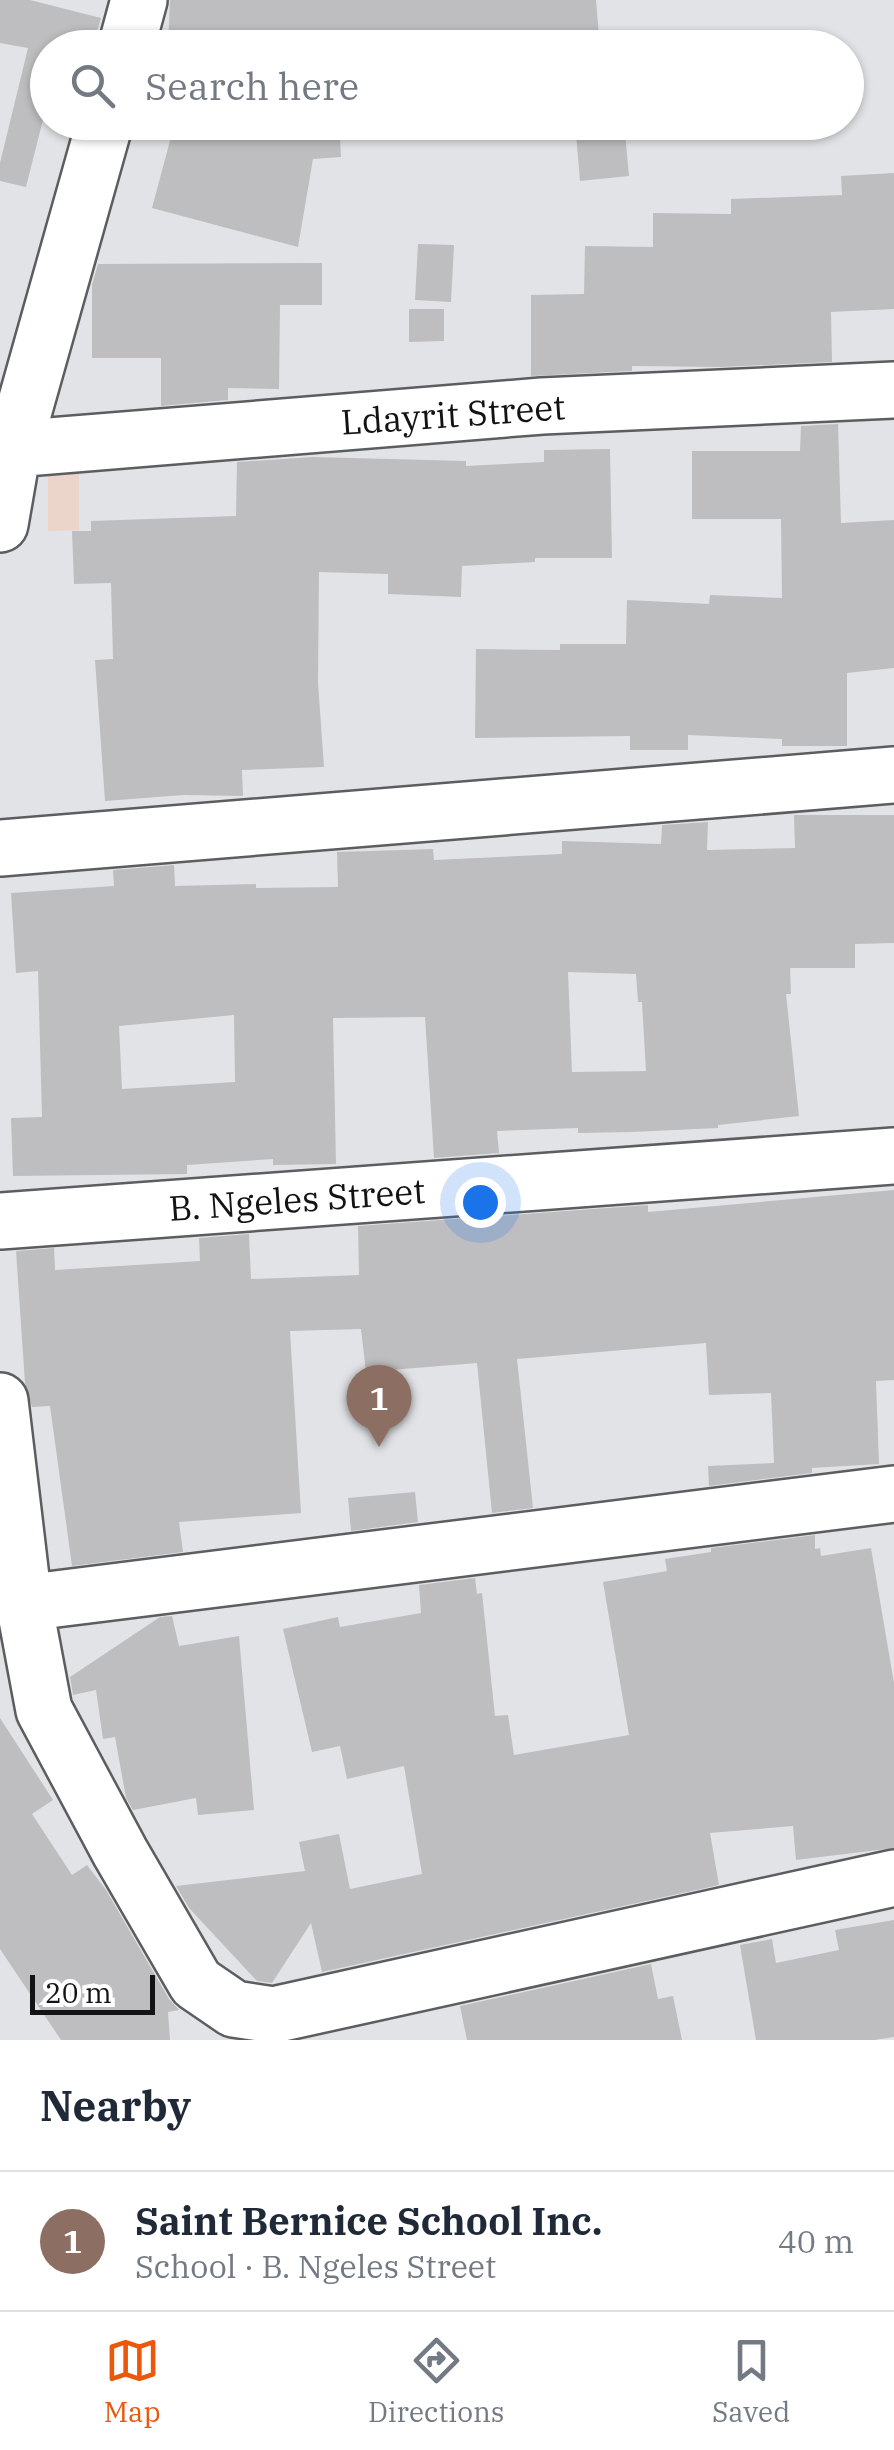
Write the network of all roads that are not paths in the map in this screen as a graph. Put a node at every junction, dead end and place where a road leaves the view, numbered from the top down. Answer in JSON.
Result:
{"nodes":[{"id":1,"x":140,"y":0,"type":"edge"},
{"id":2,"x":131,"y":30,"type":"edge"},
{"id":3,"x":100,"y":140,"type":"edge"},
{"id":4,"x":894,"y":390,"type":"edge"},
{"id":5,"x":13,"y":449,"type":"junction"},
{"id":6,"x":0,"y":524,"type":"edge"},
{"id":7,"x":894,"y":776,"type":"edge"},
{"id":8,"x":0,"y":848,"type":"edge"},
{"id":9,"x":894,"y":1156,"type":"edge"},
{"id":10,"x":0,"y":1220,"type":"edge"},
{"id":11,"x":0,"y":1401,"type":"edge"},
{"id":12,"x":893,"y":1501,"type":"edge"},
{"id":13,"x":24,"y":1603,"type":"junction"},
{"id":14,"x":894,"y":1878,"type":"edge"}],
"edges":[{"from":1,"to":2,"type":"street"},
{"from":3,"to":5,"type":"street"},
{"from":4,"to":5,"type":"street","name":"Ldayrit Street"},
{"from":5,"to":6,"type":"street"},
{"from":7,"to":8,"type":"street"},
{"from":9,"to":10,"type":"street","name":"B. Ngeles Street"},
{"from":11,"to":13,"type":"street"},
{"from":12,"to":13,"type":"street"},
{"from":13,"to":14,"type":"street"}]}
